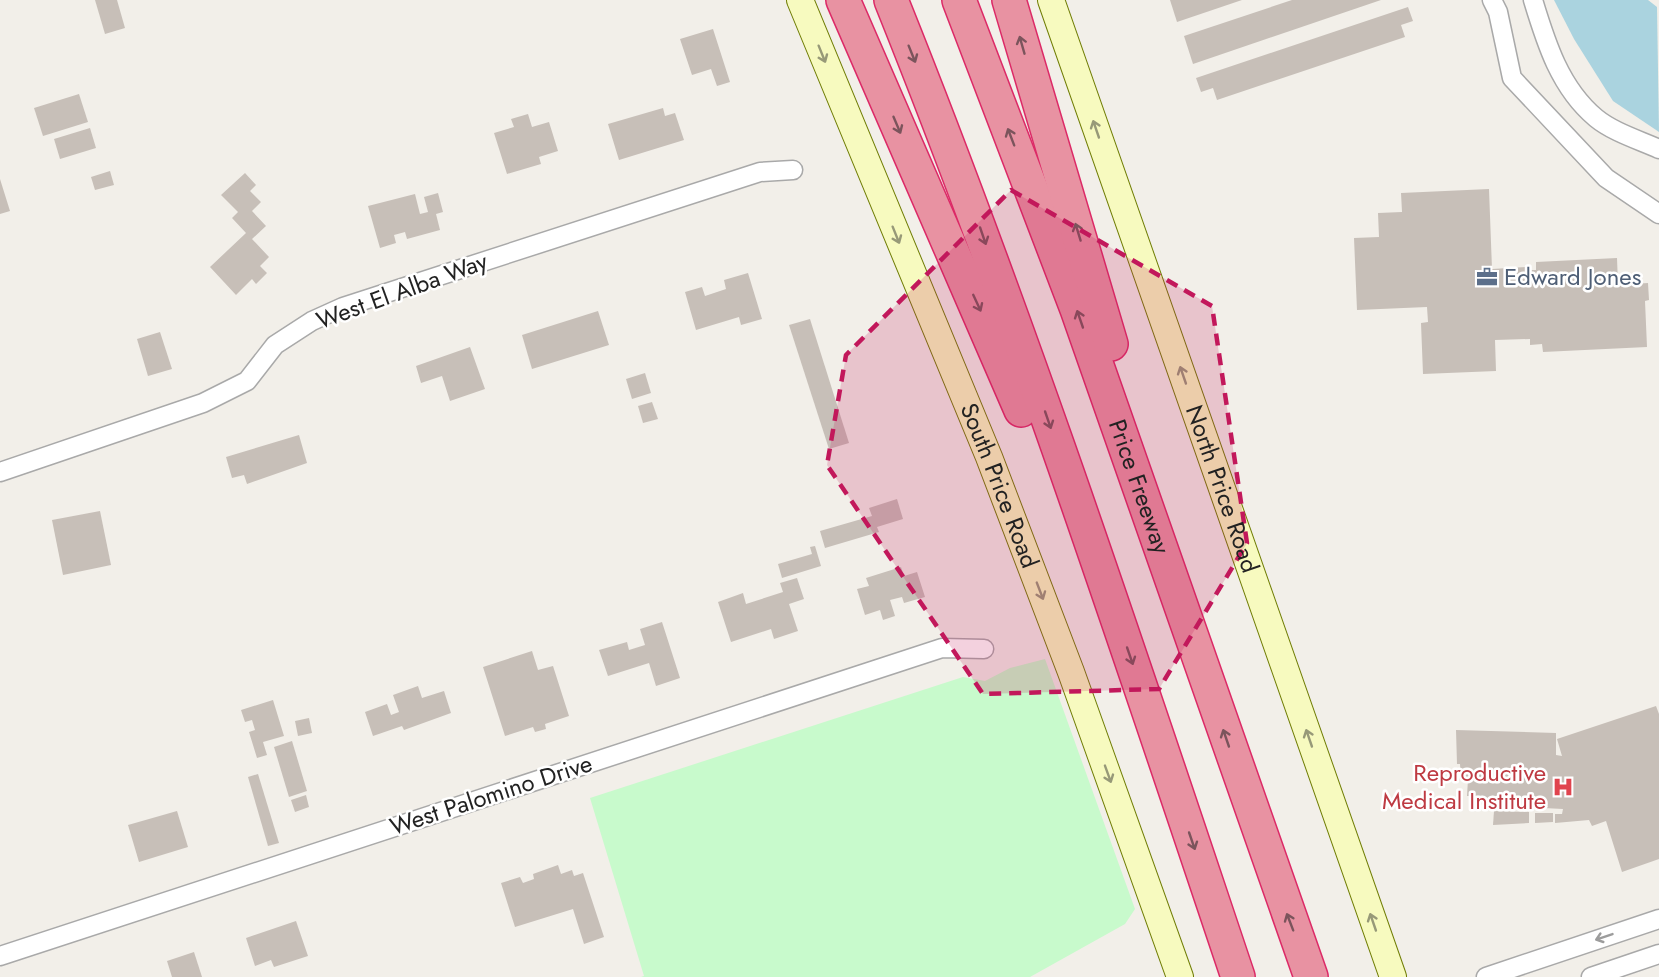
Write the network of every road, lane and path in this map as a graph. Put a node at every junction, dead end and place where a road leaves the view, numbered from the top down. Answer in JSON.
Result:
{"nodes":[{"id":1,"x":801,"y":0,"type":"edge"},
{"id":2,"x":843,"y":0,"type":"edge"},
{"id":3,"x":891,"y":0,"type":"edge"},
{"id":4,"x":959,"y":0,"type":"edge"},
{"id":5,"x":1009,"y":0,"type":"edge"},
{"id":6,"x":1051,"y":0,"type":"edge"},
{"id":7,"x":1492,"y":0,"type":"edge"},
{"id":8,"x":1533,"y":0,"type":"edge"},
{"id":9,"x":1597,"y":119,"type":"junction"},
{"id":10,"x":1575,"y":143,"type":"junction"},
{"id":11,"x":1659,"y":149,"type":"edge"},
{"id":12,"x":794,"y":170,"type":"dead end"},
{"id":13,"x":1659,"y":214,"type":"edge"},
{"id":14,"x":1,"y":469,"type":"edge"},
{"id":15,"x":1175,"y":593,"type":"junction"},
{"id":16,"x":1111,"y":601,"type":"junction"},
{"id":17,"x":984,"y":649,"type":"dead end"},
{"id":18,"x":1659,"y":919,"type":"edge"},
{"id":19,"x":1659,"y":954,"type":"edge"},
{"id":20,"x":0,"y":956,"type":"edge"},
{"id":21,"x":1180,"y":977,"type":"edge"},
{"id":22,"x":1238,"y":977,"type":"edge"},
{"id":23,"x":1311,"y":977,"type":"edge"},
{"id":24,"x":1393,"y":977,"type":"edge"},
{"id":25,"x":1486,"y":977,"type":"edge"},
{"id":26,"x":1591,"y":977,"type":"edge"}],
"edges":[{"from":1,"to":21,"type":"main road","name":"South Price Road","one_way":true},
{"from":2,"to":16,"type":"highway","one_way":true},
{"from":3,"to":16,"type":"highway","one_way":true},
{"from":15,"to":4,"type":"highway","name":"Price Freeway","one_way":true},
{"from":15,"to":5,"type":"highway","one_way":true},
{"from":24,"to":6,"type":"main road","name":"North Price Road","one_way":true},
{"from":7,"to":10,"type":"street"},
{"from":8,"to":9,"type":"street"},
{"from":9,"to":10,"type":"street"},
{"from":9,"to":11,"type":"street"},
{"from":10,"to":13,"type":"street"},
{"from":12,"to":14,"type":"street","name":"West El Alba Way"},
{"from":23,"to":15,"type":"highway","name":"Price Freeway","one_way":true},
{"from":16,"to":22,"type":"highway","one_way":true},
{"from":17,"to":20,"type":"street","name":"West Palomino Drive"},
{"from":18,"to":25,"type":"street","one_way":true},
{"from":19,"to":26,"type":"street"}]}
